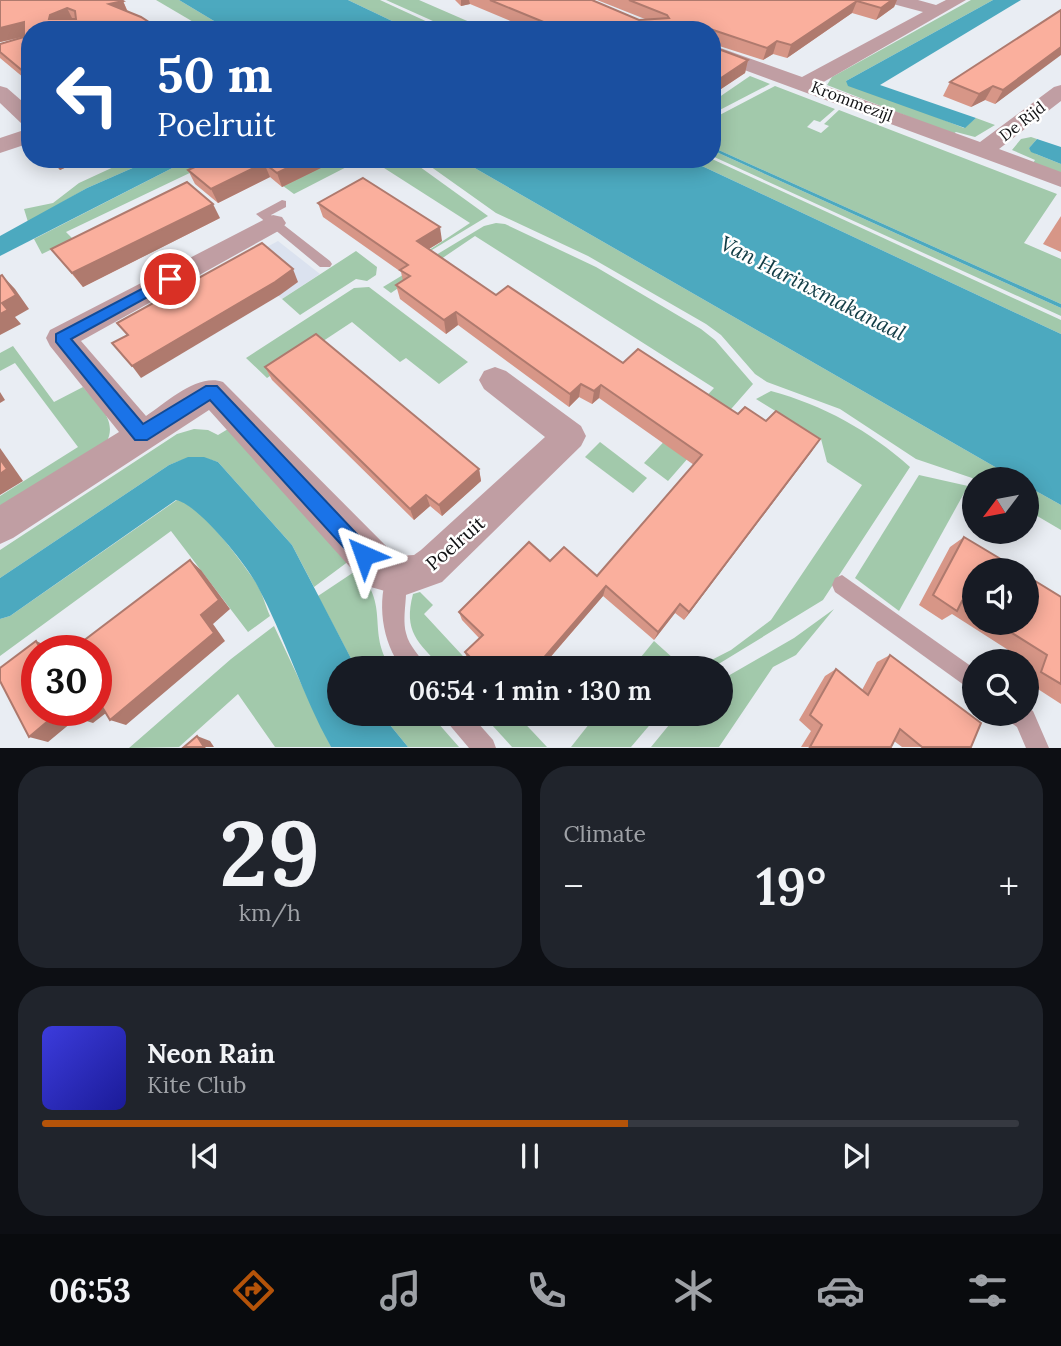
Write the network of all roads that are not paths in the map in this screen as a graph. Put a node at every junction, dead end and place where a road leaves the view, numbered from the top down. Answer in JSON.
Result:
{"nodes":[{"id":1,"x":899,"y":0,"type":"edge"},
{"id":2,"x":958,"y":0,"type":"edge"},
{"id":3,"x":938,"y":11,"type":"junction"},
{"id":4,"x":721,"y":54,"type":"edge"},
{"id":5,"x":805,"y":84,"type":"junction"},
{"id":6,"x":1061,"y":91,"type":"edge"},
{"id":7,"x":0,"y":92,"type":"edge"},
{"id":8,"x":21,"y":111,"type":"edge"},
{"id":9,"x":21,"y":138,"type":"edge"},
{"id":10,"x":0,"y":146,"type":"edge"},
{"id":11,"x":983,"y":151,"type":"junction"},
{"id":12,"x":1061,"y":180,"type":"edge"},
{"id":13,"x":277,"y":214,"type":"joint"},
{"id":14,"x":325,"y":264,"type":"dead end"},
{"id":15,"x":495,"y":380,"type":"dead end"},
{"id":16,"x":141,"y":435,"type":"junction"},
{"id":17,"x":0,"y":526,"type":"edge"},
{"id":18,"x":396,"y":577,"type":"junction"},
{"id":19,"x":842,"y":585,"type":"dead end"},
{"id":20,"x":404,"y":656,"type":"edge"},
{"id":21,"x":962,"y":673,"type":"edge"},
{"id":22,"x":466,"y":726,"type":"edge"},
{"id":23,"x":1028,"y":726,"type":"edge"},
{"id":24,"x":485,"y":747,"type":"edge"},
{"id":25,"x":1038,"y":747,"type":"edge"}],
"edges":[{"from":1,"to":3,"type":"street"},
{"from":2,"to":3,"type":"street","name":"Krommezijl"},
{"from":3,"to":5,"type":"street","name":"Krommezijl"},
{"from":4,"to":5,"type":"street"},
{"from":5,"to":11,"type":"street","name":"Krommezijl"},
{"from":6,"to":11,"type":"street","name":"De Rijd"},
{"from":7,"to":8,"type":"street"},
{"from":9,"to":10,"type":"street"},
{"from":11,"to":12,"type":"street","name":"Krommezijl"},
{"from":13,"to":14,"type":"lane"},
{"from":13,"to":16,"type":"street"},
{"from":15,"to":18,"type":"street","name":"Poelruit"},
{"from":16,"to":17,"type":"street"},
{"from":16,"to":18,"type":"street"},
{"from":18,"to":20,"type":"lane"},
{"from":19,"to":21,"type":"lane"},
{"from":22,"to":24,"type":"lane"},
{"from":23,"to":25,"type":"lane"}]}
